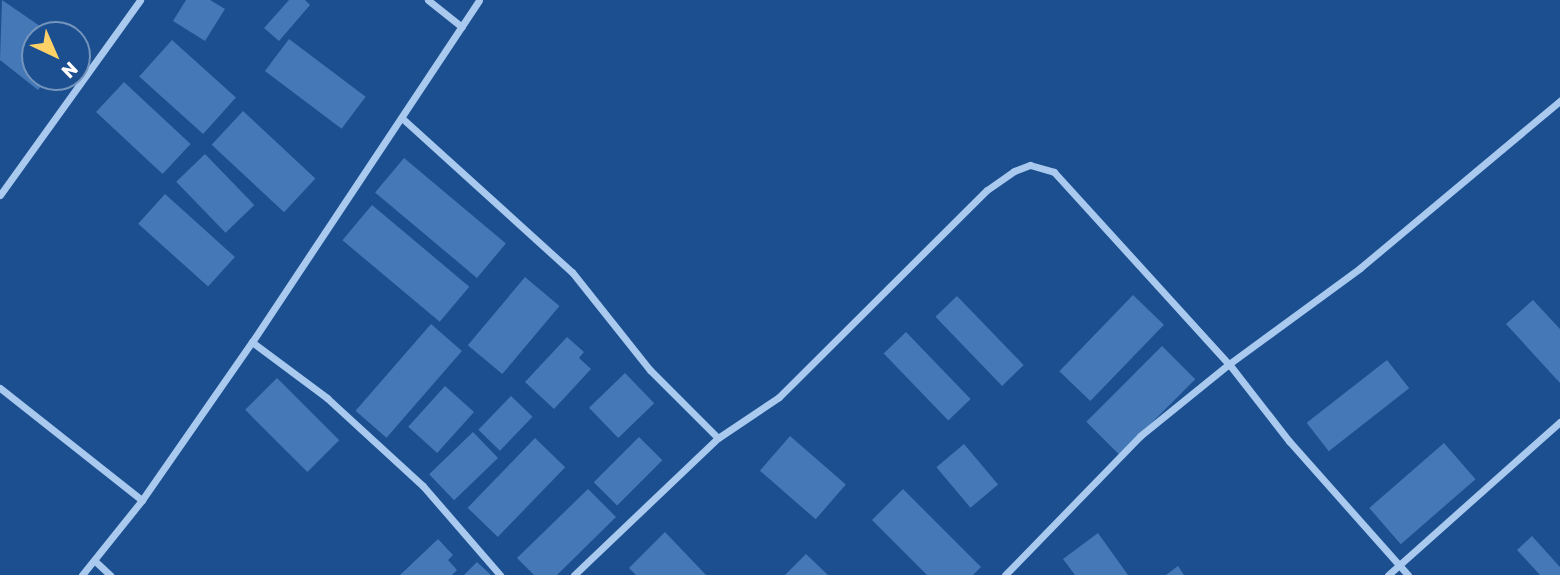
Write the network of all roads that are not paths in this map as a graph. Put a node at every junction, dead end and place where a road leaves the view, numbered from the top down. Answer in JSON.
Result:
{"nodes":[{"id":1,"x":140,"y":0,"type":"edge"},
{"id":2,"x":428,"y":0,"type":"edge"},
{"id":3,"x":479,"y":0,"type":"edge"},
{"id":4,"x":462,"y":27,"type":"junction"},
{"id":5,"x":1560,"y":101,"type":"edge"},
{"id":6,"x":403,"y":119,"type":"junction"},
{"id":7,"x":0,"y":195,"type":"edge"},
{"id":8,"x":252,"y":342,"type":"junction"},
{"id":9,"x":1229,"y":364,"type":"junction"},
{"id":10,"x":0,"y":388,"type":"edge"},
{"id":11,"x":1560,"y":422,"type":"edge"},
{"id":12,"x":718,"y":438,"type":"junction"},
{"id":13,"x":142,"y":500,"type":"junction"},
{"id":14,"x":95,"y":561,"type":"junction"},
{"id":15,"x":1399,"y":564,"type":"junction"},
{"id":16,"x":82,"y":575,"type":"edge"},
{"id":17,"x":110,"y":575,"type":"edge"},
{"id":18,"x":500,"y":575,"type":"edge"},
{"id":19,"x":574,"y":575,"type":"edge"},
{"id":20,"x":1005,"y":575,"type":"edge"},
{"id":21,"x":1388,"y":575,"type":"edge"},
{"id":22,"x":1408,"y":575,"type":"edge"}],
"edges":[{"from":1,"to":7,"type":"street"},
{"from":2,"to":4,"type":"street"},
{"from":3,"to":4,"type":"street"},
{"from":4,"to":6,"type":"street"},
{"from":5,"to":9,"type":"street"},
{"from":6,"to":8,"type":"street"},
{"from":6,"to":12,"type":"street"},
{"from":8,"to":13,"type":"street"},
{"from":8,"to":18,"type":"street"},
{"from":9,"to":12,"type":"street"},
{"from":9,"to":15,"type":"street"},
{"from":9,"to":20,"type":"street"},
{"from":10,"to":13,"type":"street"},
{"from":11,"to":15,"type":"street"},
{"from":12,"to":19,"type":"street"},
{"from":13,"to":14,"type":"street"},
{"from":14,"to":16,"type":"street"},
{"from":14,"to":17,"type":"street"},
{"from":15,"to":21,"type":"street"},
{"from":15,"to":22,"type":"street"}]}
